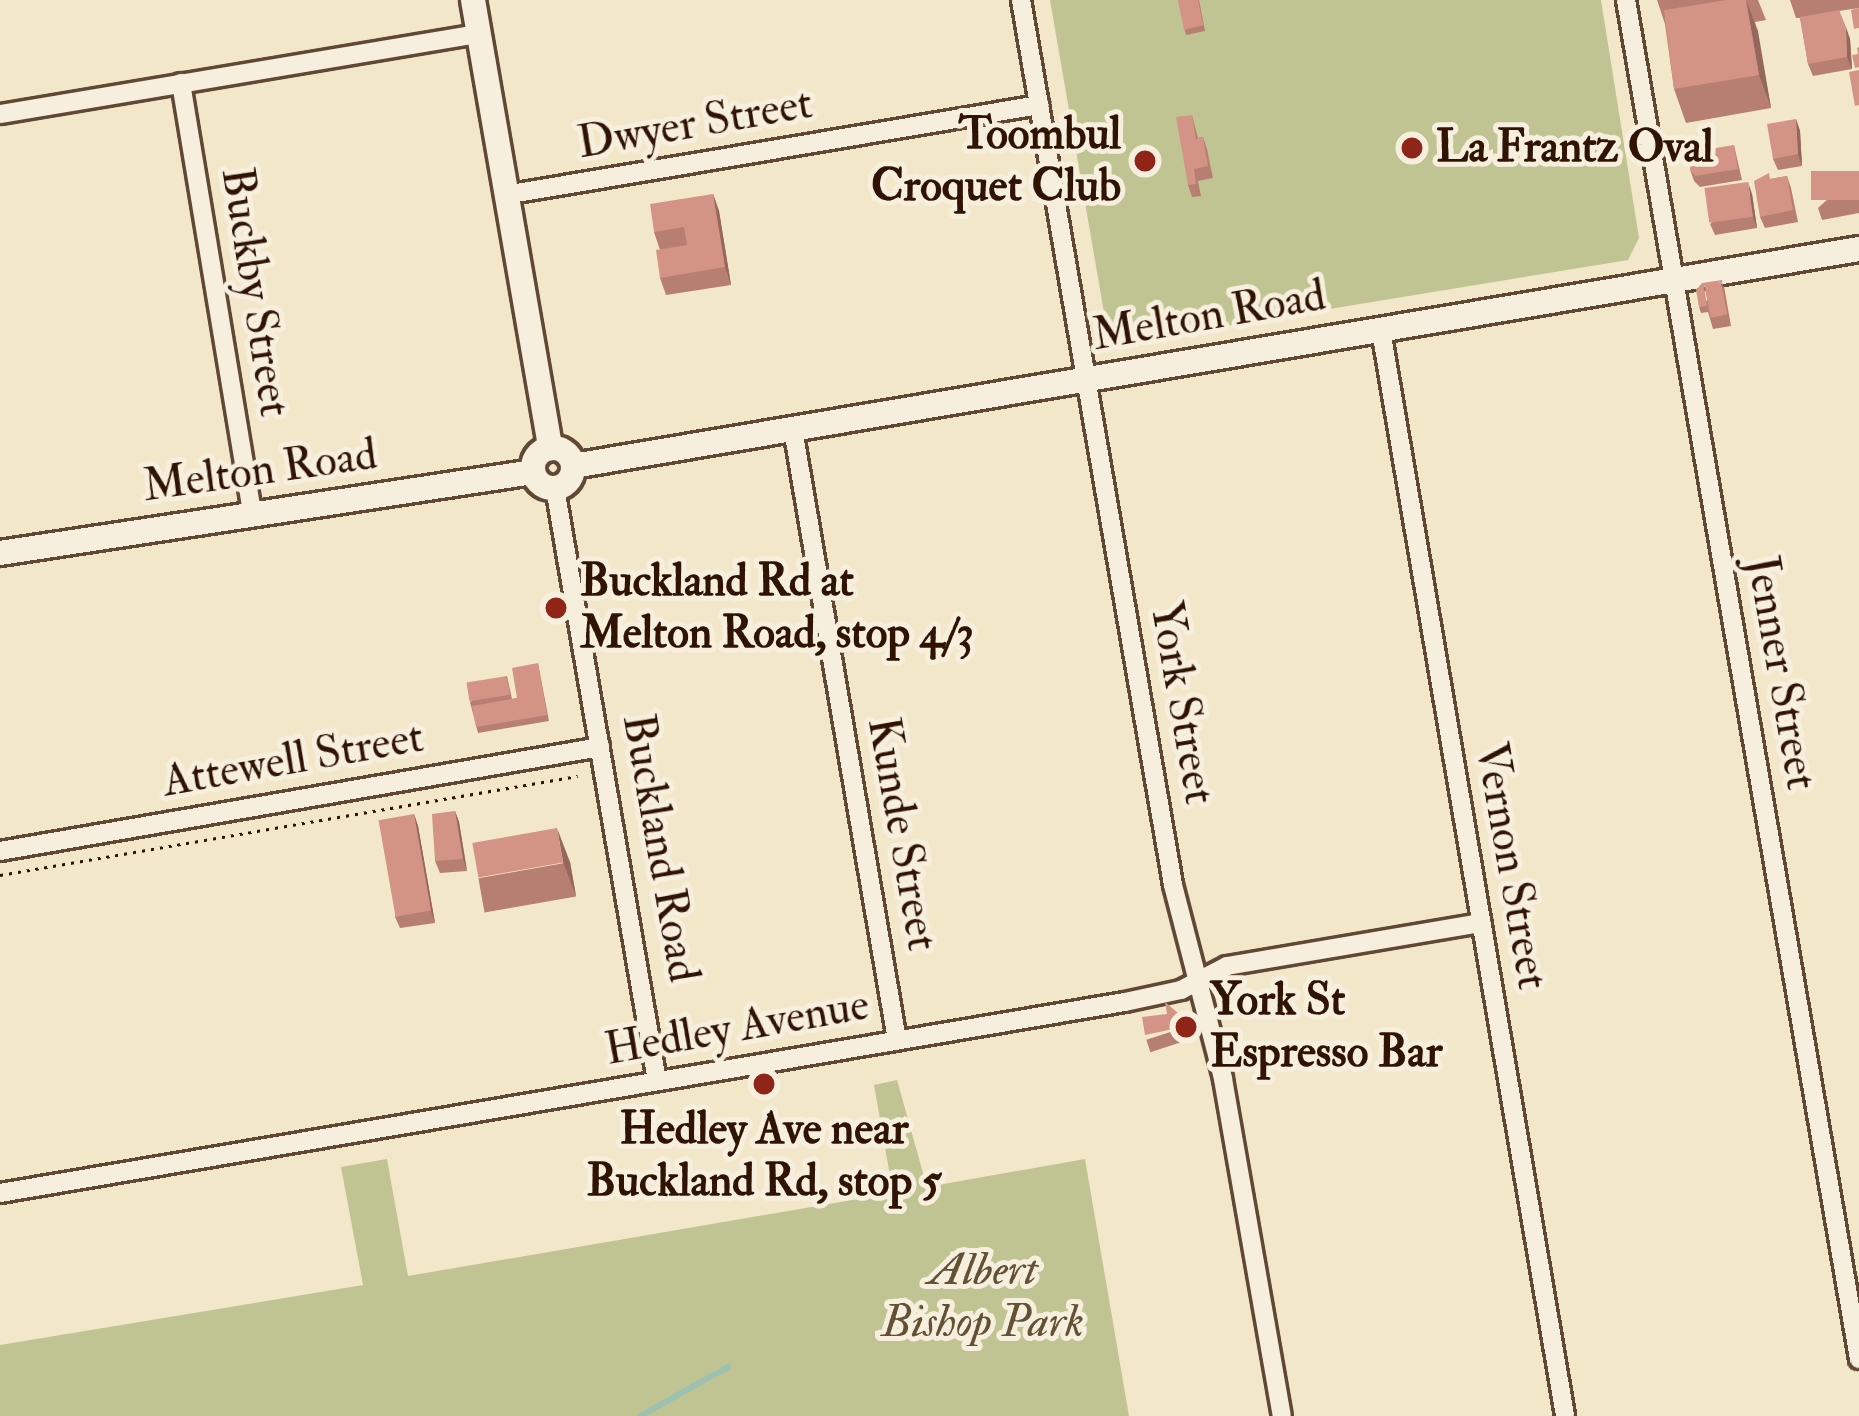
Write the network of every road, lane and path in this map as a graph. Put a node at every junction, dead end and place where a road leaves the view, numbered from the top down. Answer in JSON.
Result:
{"nodes":[{"id":1,"x":472,"y":0,"type":"edge"},
{"id":2,"x":1022,"y":0,"type":"edge"},
{"id":3,"x":1627,"y":0,"type":"edge"},
{"id":4,"x":478,"y":34,"type":"junction"},
{"id":5,"x":181,"y":83,"type":"junction"},
{"id":6,"x":1039,"y":105,"type":"junction"},
{"id":7,"x":0,"y":114,"type":"edge"},
{"id":8,"x":505,"y":195,"type":"junction"},
{"id":9,"x":1859,"y":249,"type":"edge"},
{"id":10,"x":1674,"y":280,"type":"junction"},
{"id":11,"x":1381,"y":330,"type":"junction"},
{"id":12,"x":1086,"y":380,"type":"junction"},
{"id":13,"x":794,"y":429,"type":"junction"},
{"id":14,"x":550,"y":448,"type":"junction"},
{"id":15,"x":573,"y":466,"type":"junction"},
{"id":16,"x":532,"y":472,"type":"junction"},
{"id":17,"x":556,"y":488,"type":"junction"},
{"id":18,"x":251,"y":513,"type":"junction"},
{"id":19,"x":0,"y":553,"type":"edge"},
{"id":20,"x":600,"y":747,"type":"junction"},
{"id":21,"x":578,"y":776,"type":"dead end"},
{"id":22,"x":0,"y":850,"type":"edge"},
{"id":23,"x":0,"y":875,"type":"edge"},
{"id":24,"x":1481,"y":923,"type":"junction"},
{"id":25,"x":1196,"y":983,"type":"junction"},
{"id":26,"x":897,"y":1040,"type":"junction"},
{"id":27,"x":657,"y":1081,"type":"junction"},
{"id":28,"x":0,"y":1193,"type":"edge"},
{"id":29,"x":1859,"y":1359,"type":"edge"},
{"id":30,"x":1282,"y":1416,"type":"edge"},
{"id":31,"x":1565,"y":1416,"type":"edge"}],
"edges":[{"from":1,"to":4,"type":"street"},
{"from":2,"to":6,"type":"street","name":"York Street"},
{"from":3,"to":10,"type":"street","name":"Jenner Street"},
{"from":4,"to":5,"type":"street"},
{"from":4,"to":8,"type":"street"},
{"from":5,"to":7,"type":"street"},
{"from":5,"to":18,"type":"street","name":"Buckby Street"},
{"from":6,"to":8,"type":"street","name":"Dwyer Street"},
{"from":6,"to":12,"type":"street","name":"York Street"},
{"from":8,"to":14,"type":"street"},
{"from":9,"to":10,"type":"street","name":"Melton Road"},
{"from":10,"to":11,"type":"street","name":"Melton Road"},
{"from":10,"to":29,"type":"street","name":"Jenner Street"},
{"from":11,"to":12,"type":"street","name":"Melton Road"},
{"from":11,"to":24,"type":"street","name":"Vernon Street"},
{"from":12,"to":13,"type":"street","name":"Melton Road"},
{"from":12,"to":25,"type":"street","name":"York Street"},
{"from":13,"to":15,"type":"street","name":"Melton Road"},
{"from":13,"to":26,"type":"street","name":"Kunde Street"},
{"from":14,"to":15,"type":"street"},
{"from":14,"to":16,"type":"street"},
{"from":15,"to":17,"type":"street"},
{"from":16,"to":17,"type":"street"},
{"from":16,"to":18,"type":"street","name":"Melton Road"},
{"from":17,"to":20,"type":"street","name":"Buckland Road"},
{"from":18,"to":19,"type":"street","name":"Melton Road"},
{"from":20,"to":22,"type":"street","name":"Attewell Street"},
{"from":20,"to":27,"type":"street","name":"Buckland Road"},
{"from":21,"to":23,"type":"path"},
{"from":24,"to":25,"type":"street","name":"Hedley Avenue"},
{"from":24,"to":31,"type":"street","name":"Vernon Street"},
{"from":25,"to":26,"type":"street","name":"Hedley Avenue"},
{"from":25,"to":30,"type":"street","name":"York Street"},
{"from":26,"to":27,"type":"street","name":"Hedley Avenue"},
{"from":27,"to":28,"type":"street","name":"Hedley Avenue"}]}
